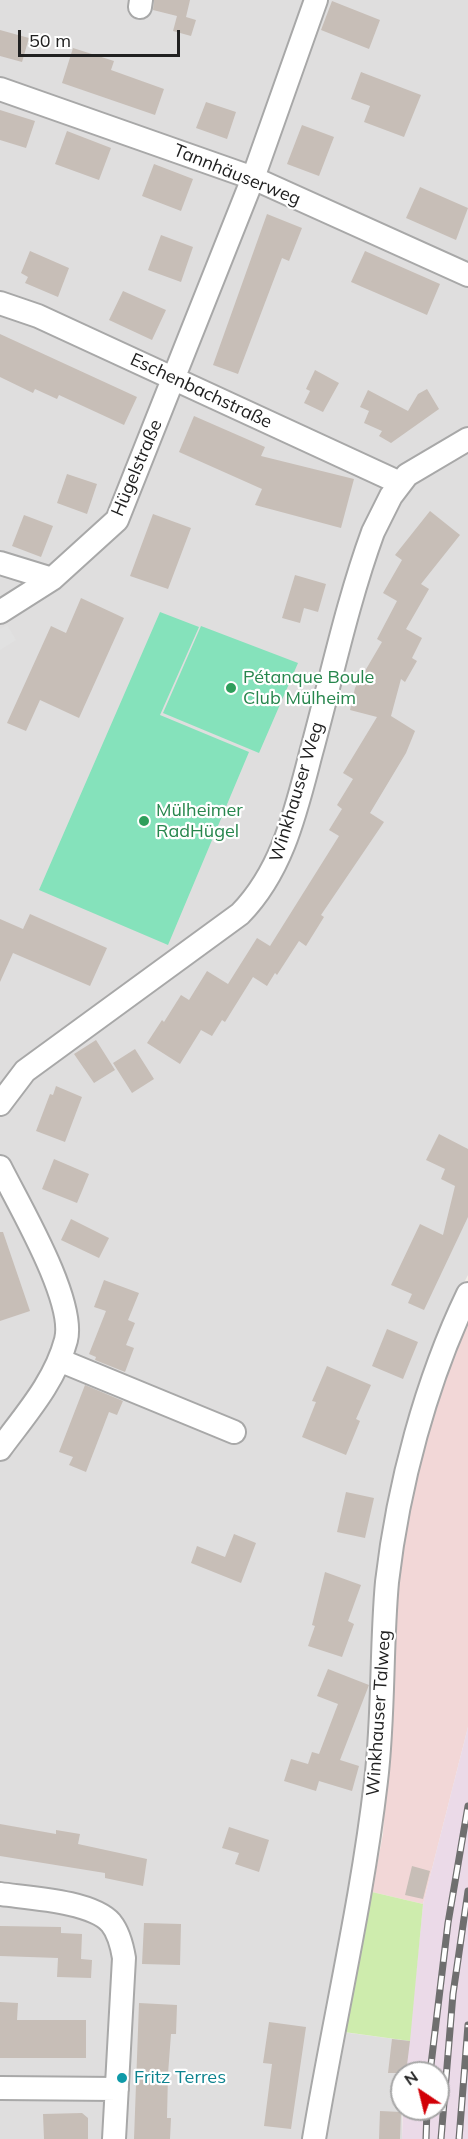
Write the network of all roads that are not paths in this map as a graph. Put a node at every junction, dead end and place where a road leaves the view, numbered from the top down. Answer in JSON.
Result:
{"nodes":[{"id":1,"x":316,"y":0,"type":"edge"},
{"id":2,"x":0,"y":88,"type":"edge"},
{"id":3,"x":253,"y":178,"type":"junction"},
{"id":4,"x":468,"y":275,"type":"edge"},
{"id":5,"x":0,"y":303,"type":"edge"},
{"id":6,"x":175,"y":379,"type":"junction"},
{"id":7,"x":468,"y":439,"type":"edge"},
{"id":8,"x":400,"y":483,"type":"junction"},
{"id":9,"x":0,"y":564,"type":"edge"},
{"id":10,"x":52,"y":579,"type":"junction"},
{"id":11,"x":0,"y":612,"type":"edge"},
{"id":12,"x":0,"y":1104,"type":"edge"},
{"id":13,"x":0,"y":1167,"type":"edge"},
{"id":14,"x":468,"y":1294,"type":"edge"},
{"id":15,"x":59,"y":1360,"type":"junction"},
{"id":16,"x":234,"y":1432,"type":"dead end"},
{"id":17,"x":0,"y":1449,"type":"edge"},
{"id":18,"x":0,"y":1894,"type":"edge"},
{"id":19,"x":0,"y":2088,"type":"edge"},
{"id":20,"x":117,"y":2089,"type":"junction"},
{"id":21,"x":114,"y":2139,"type":"edge"},
{"id":22,"x":314,"y":2139,"type":"edge"}],
"edges":[{"from":1,"to":3,"type":"street","name":"Hügelstraße"},
{"from":2,"to":3,"type":"street","name":"Tannhäuserweg"},
{"from":3,"to":4,"type":"street","name":"Tannhäuserweg"},
{"from":3,"to":6,"type":"street","name":"Hügelstraße"},
{"from":5,"to":6,"type":"street","name":"Eschenbachstraße"},
{"from":6,"to":8,"type":"street","name":"Eschenbachstraße"},
{"from":6,"to":10,"type":"street","name":"Hügelstraße"},
{"from":7,"to":8,"type":"street","name":"Winkhauser Weg"},
{"from":8,"to":12,"type":"street","name":"Winkhauser Weg"},
{"from":9,"to":10,"type":"street"},
{"from":10,"to":11,"type":"street","name":"Hügelstraße"},
{"from":13,"to":15,"type":"street"},
{"from":14,"to":22,"type":"street","name":"Winkhauser Talweg"},
{"from":15,"to":16,"type":"street"},
{"from":15,"to":17,"type":"street"},
{"from":18,"to":20,"type":"street"},
{"from":19,"to":20,"type":"street"},
{"from":20,"to":21,"type":"street"}]}
